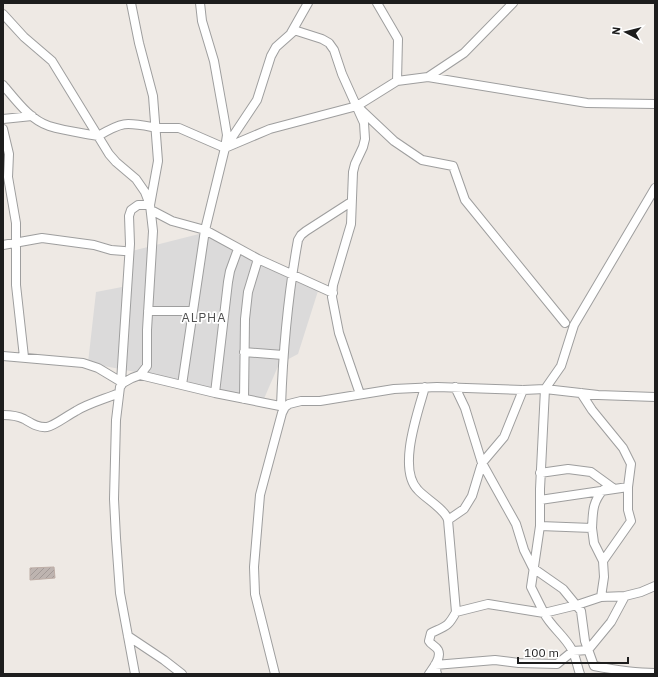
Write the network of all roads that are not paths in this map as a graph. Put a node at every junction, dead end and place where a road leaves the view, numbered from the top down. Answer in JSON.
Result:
{"nodes":[{"id":1,"x":131,"y":3,"type":"edge"},
{"id":2,"x":200,"y":3,"type":"edge"},
{"id":3,"x":308,"y":3,"type":"edge"},
{"id":4,"x":377,"y":3,"type":"edge"},
{"id":5,"x":513,"y":3,"type":"edge"},
{"id":6,"x":3,"y":14,"type":"edge"},
{"id":7,"x":291,"y":33,"type":"junction"},
{"id":8,"x":428,"y":77,"type":"junction"},
{"id":9,"x":397,"y":81,"type":"junction"},
{"id":10,"x":3,"y":85,"type":"edge"},
{"id":11,"x":655,"y":104,"type":"edge"},
{"id":12,"x":357,"y":106,"type":"junction"},
{"id":13,"x":32,"y":116,"type":"junction"},
{"id":14,"x":3,"y":119,"type":"edge"},
{"id":15,"x":154,"y":128,"type":"junction"},
{"id":16,"x":3,"y":130,"type":"edge"},
{"id":17,"x":98,"y":136,"type":"junction"},
{"id":18,"x":225,"y":148,"type":"junction"},
{"id":19,"x":655,"y":188,"type":"edge"},
{"id":20,"x":351,"y":202,"type":"junction"},
{"id":21,"x":150,"y":208,"type":"junction"},
{"id":22,"x":205,"y":230,"type":"junction"},
{"id":23,"x":16,"y":242,"type":"junction"},
{"id":24,"x":3,"y":245,"type":"edge"},
{"id":25,"x":238,"y":248,"type":"junction"},
{"id":26,"x":124,"y":252,"type":"dead end"},
{"id":27,"x":258,"y":259,"type":"junction"},
{"id":28,"x":292,"y":274,"type":"junction"},
{"id":29,"x":332,"y":293,"type":"junction"},
{"id":30,"x":148,"y":311,"type":"junction"},
{"id":31,"x":193,"y":311,"type":"junction"},
{"id":32,"x":565,"y":322,"type":"dead end"},
{"id":33,"x":244,"y":352,"type":"junction"},
{"id":34,"x":283,"y":355,"type":"junction"},
{"id":35,"x":3,"y":356,"type":"edge"},
{"id":36,"x":24,"y":357,"type":"junction"},
{"id":37,"x":140,"y":375,"type":"junction"},
{"id":38,"x":122,"y":382,"type":"junction"},
{"id":39,"x":182,"y":385,"type":"junction"},
{"id":40,"x":425,"y":387,"type":"junction"},
{"id":41,"x":455,"y":387,"type":"junction"},
{"id":42,"x":545,"y":388,"type":"junction"},
{"id":43,"x":523,"y":390,"type":"junction"},
{"id":44,"x":119,"y":393,"type":"junction"},
{"id":45,"x":216,"y":393,"type":"junction"},
{"id":46,"x":581,"y":393,"type":"junction"},
{"id":47,"x":360,"y":394,"type":"junction"},
{"id":48,"x":655,"y":397,"type":"edge"},
{"id":49,"x":244,"y":399,"type":"junction"},
{"id":50,"x":283,"y":406,"type":"junction"},
{"id":51,"x":3,"y":415,"type":"edge"},
{"id":52,"x":482,"y":463,"type":"junction"},
{"id":53,"x":540,"y":473,"type":"junction"},
{"id":54,"x":628,"y":487,"type":"junction"},
{"id":55,"x":613,"y":488,"type":"junction"},
{"id":56,"x":603,"y":490,"type":"junction"},
{"id":57,"x":540,"y":500,"type":"junction"},
{"id":58,"x":448,"y":520,"type":"junction"},
{"id":59,"x":540,"y":526,"type":"junction"},
{"id":60,"x":592,"y":528,"type":"junction"},
{"id":61,"x":603,"y":561,"type":"junction"},
{"id":62,"x":533,"y":568,"type":"junction"},
{"id":63,"x":655,"y":586,"type":"edge"},
{"id":64,"x":625,"y":596,"type":"junction"},
{"id":65,"x":601,"y":597,"type":"junction"},
{"id":66,"x":577,"y":605,"type":"junction"},
{"id":67,"x":456,"y":612,"type":"junction"},
{"id":68,"x":544,"y":613,"type":"junction"},
{"id":69,"x":128,"y":636,"type":"junction"},
{"id":70,"x":588,"y":650,"type":"junction"},
{"id":71,"x":573,"y":651,"type":"junction"},
{"id":72,"x":435,"y":665,"type":"junction"},
{"id":73,"x":594,"y":666,"type":"junction"},
{"id":74,"x":655,"y":673,"type":"edge"},
{"id":75,"x":135,"y":674,"type":"edge"},
{"id":76,"x":182,"y":674,"type":"edge"},
{"id":77,"x":276,"y":674,"type":"edge"},
{"id":78,"x":429,"y":674,"type":"edge"},
{"id":79,"x":437,"y":674,"type":"edge"},
{"id":80,"x":580,"y":674,"type":"edge"},
{"id":81,"x":598,"y":674,"type":"edge"}],
"edges":[{"from":1,"to":15,"type":"street"},
{"from":2,"to":18,"type":"street"},
{"from":3,"to":7,"type":"street"},
{"from":4,"to":9,"type":"street"},
{"from":5,"to":8,"type":"street"},
{"from":6,"to":17,"type":"street"},
{"from":7,"to":12,"type":"street"},
{"from":7,"to":18,"type":"street"},
{"from":8,"to":9,"type":"street"},
{"from":8,"to":11,"type":"street"},
{"from":9,"to":12,"type":"street"},
{"from":10,"to":13,"type":"street"},
{"from":12,"to":18,"type":"street"},
{"from":12,"to":20,"type":"street"},
{"from":12,"to":32,"type":"street"},
{"from":13,"to":14,"type":"street"},
{"from":13,"to":17,"type":"street"},
{"from":15,"to":17,"type":"street"},
{"from":15,"to":18,"type":"street"},
{"from":15,"to":21,"type":"street"},
{"from":16,"to":23,"type":"street"},
{"from":17,"to":21,"type":"street"},
{"from":18,"to":22,"type":"street"},
{"from":19,"to":42,"type":"street"},
{"from":20,"to":28,"type":"street"},
{"from":20,"to":29,"type":"street"},
{"from":21,"to":22,"type":"street"},
{"from":21,"to":30,"type":"street"},
{"from":21,"to":38,"type":"street"},
{"from":22,"to":25,"type":"street"},
{"from":22,"to":31,"type":"street"},
{"from":23,"to":24,"type":"street"},
{"from":23,"to":26,"type":"street"},
{"from":23,"to":36,"type":"street"},
{"from":25,"to":27,"type":"street"},
{"from":25,"to":45,"type":"street"},
{"from":27,"to":28,"type":"street"},
{"from":27,"to":33,"type":"street"},
{"from":28,"to":29,"type":"street"},
{"from":28,"to":34,"type":"street"},
{"from":29,"to":47,"type":"street"},
{"from":30,"to":31,"type":"street"},
{"from":30,"to":37,"type":"street"},
{"from":31,"to":39,"type":"street"},
{"from":33,"to":34,"type":"street"},
{"from":33,"to":49,"type":"street"},
{"from":34,"to":50,"type":"street"},
{"from":35,"to":36,"type":"street"},
{"from":36,"to":38,"type":"street"},
{"from":37,"to":38,"type":"street"},
{"from":37,"to":39,"type":"street"},
{"from":38,"to":44,"type":"street"},
{"from":39,"to":45,"type":"street"},
{"from":40,"to":41,"type":"street"},
{"from":40,"to":47,"type":"street"},
{"from":40,"to":58,"type":"street"},
{"from":41,"to":43,"type":"street"},
{"from":41,"to":52,"type":"street"},
{"from":42,"to":43,"type":"street"},
{"from":42,"to":46,"type":"street"},
{"from":42,"to":53,"type":"street"},
{"from":43,"to":52,"type":"street"},
{"from":44,"to":51,"type":"street"},
{"from":44,"to":69,"type":"street"},
{"from":45,"to":49,"type":"street"},
{"from":46,"to":48,"type":"street"},
{"from":46,"to":54,"type":"street"},
{"from":47,"to":50,"type":"street"},
{"from":49,"to":50,"type":"street"},
{"from":50,"to":77,"type":"street"},
{"from":52,"to":58,"type":"street"},
{"from":52,"to":62,"type":"street"},
{"from":53,"to":55,"type":"street"},
{"from":53,"to":57,"type":"street"},
{"from":54,"to":55,"type":"street"},
{"from":54,"to":61,"type":"street"},
{"from":55,"to":56,"type":"street"},
{"from":56,"to":57,"type":"street"},
{"from":56,"to":60,"type":"street"},
{"from":57,"to":59,"type":"street"},
{"from":58,"to":67,"type":"street"},
{"from":59,"to":60,"type":"street"},
{"from":59,"to":62,"type":"street"},
{"from":60,"to":61,"type":"street"},
{"from":61,"to":65,"type":"street"},
{"from":62,"to":66,"type":"street"},
{"from":62,"to":68,"type":"street"},
{"from":63,"to":64,"type":"street"},
{"from":64,"to":65,"type":"street"},
{"from":64,"to":70,"type":"street"},
{"from":65,"to":66,"type":"street"},
{"from":66,"to":68,"type":"street"},
{"from":66,"to":70,"type":"street"},
{"from":67,"to":68,"type":"street"},
{"from":67,"to":72,"type":"street"},
{"from":68,"to":71,"type":"street"},
{"from":69,"to":75,"type":"street"},
{"from":69,"to":76,"type":"street"},
{"from":70,"to":71,"type":"street"},
{"from":70,"to":73,"type":"street"},
{"from":71,"to":72,"type":"street"},
{"from":71,"to":80,"type":"street"},
{"from":72,"to":78,"type":"street"},
{"from":72,"to":79,"type":"street"},
{"from":73,"to":74,"type":"street"},
{"from":73,"to":81,"type":"street"}]}
